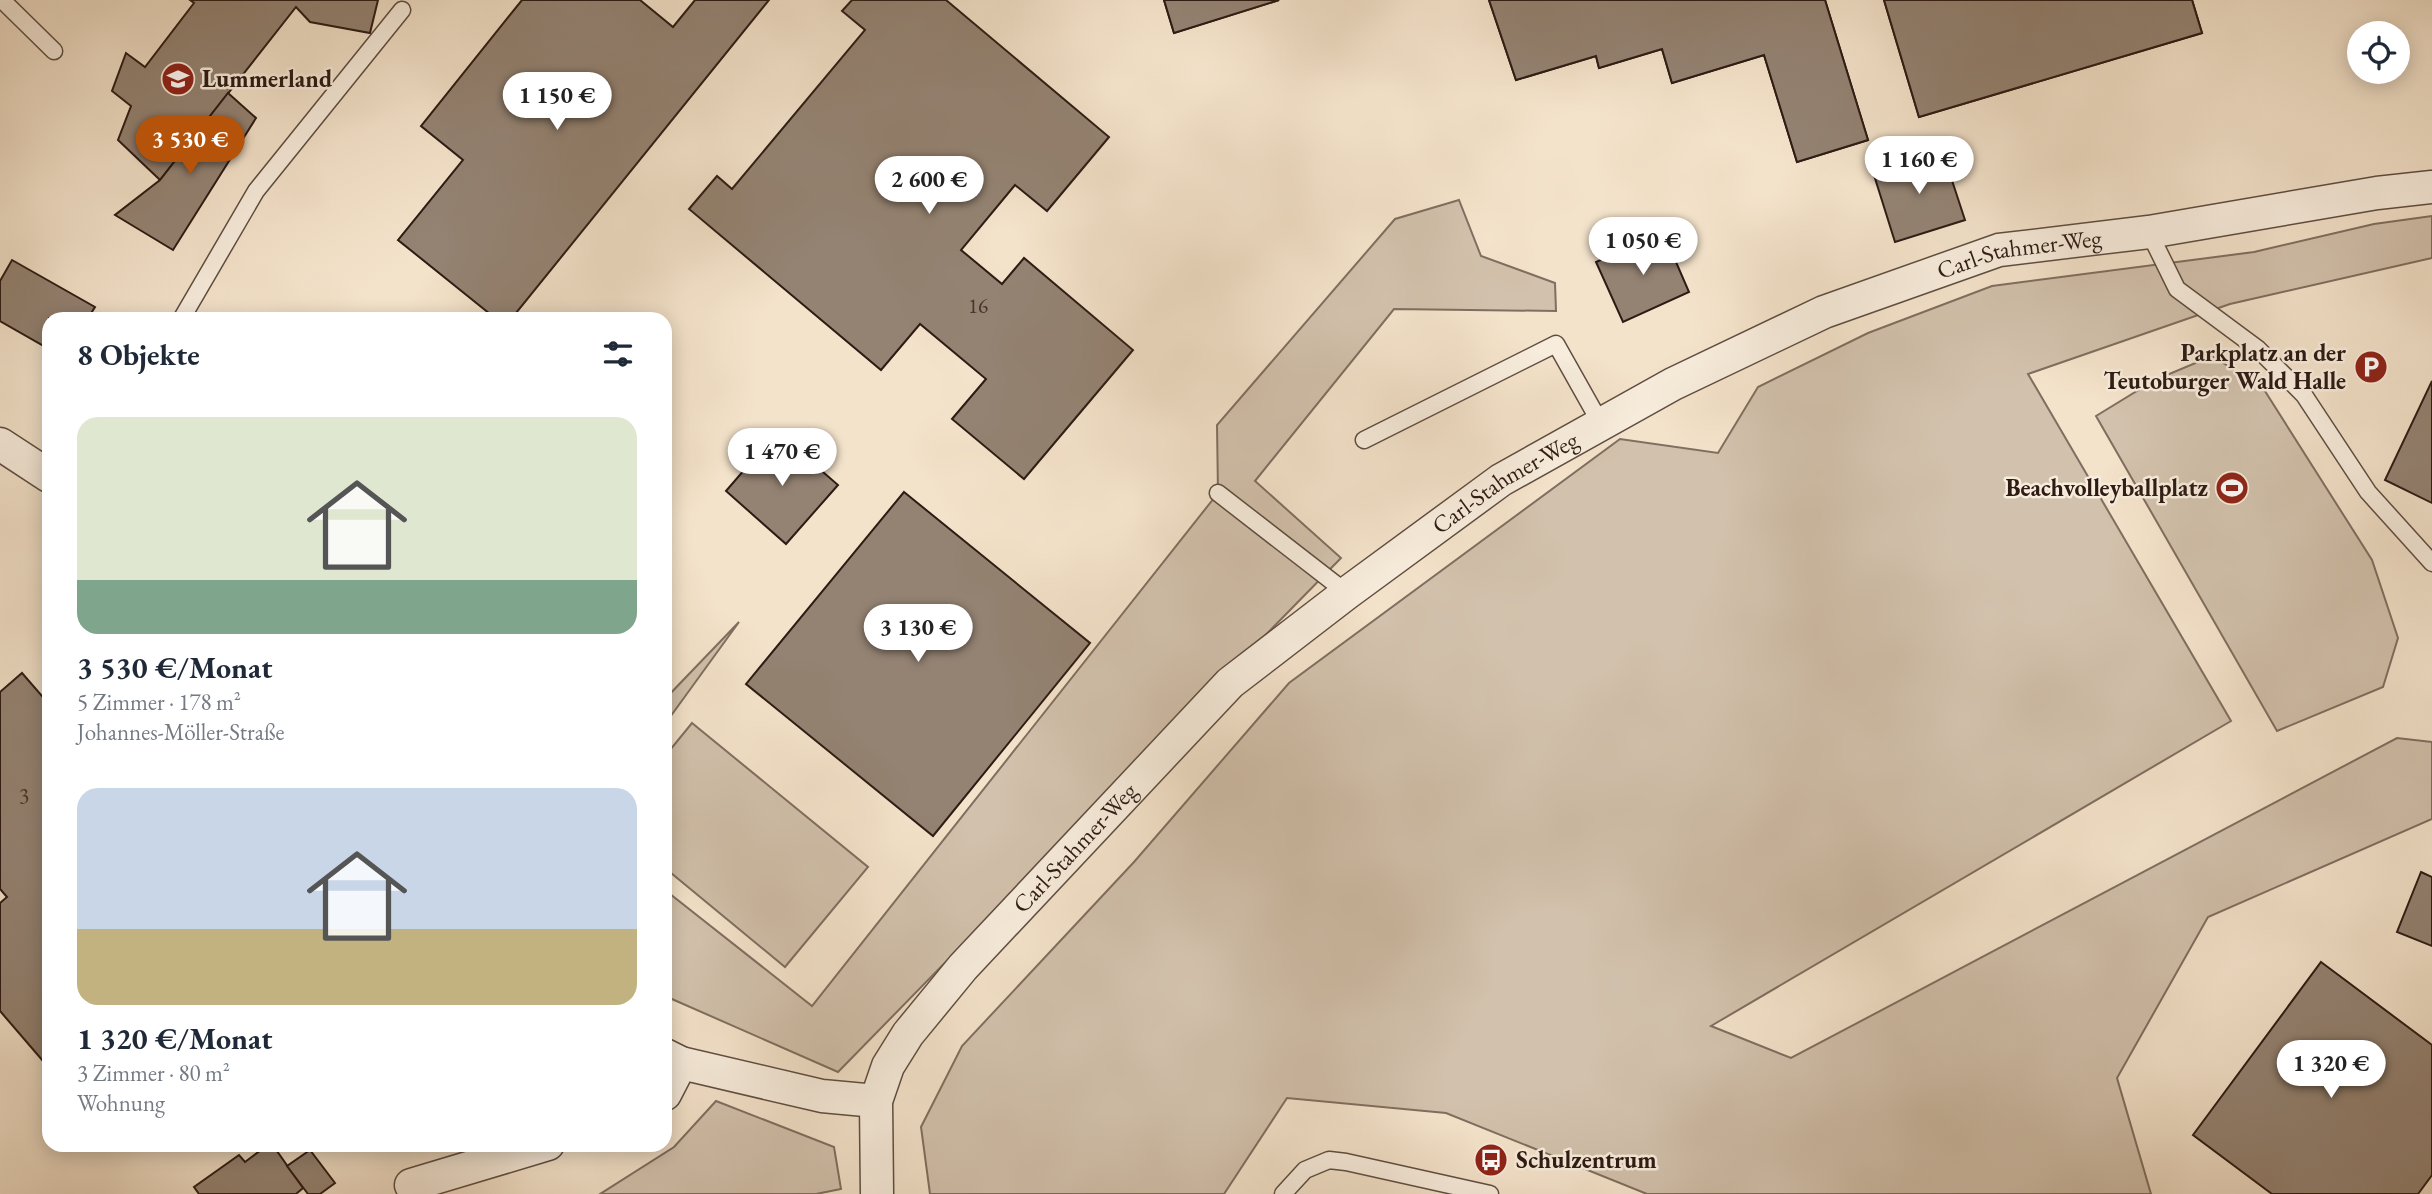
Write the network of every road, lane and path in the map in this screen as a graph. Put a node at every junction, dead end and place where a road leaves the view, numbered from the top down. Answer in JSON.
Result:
{"nodes":[{"id":1,"x":2,"y":0,"type":"edge"},
{"id":2,"x":402,"y":10,"type":"dead end"},
{"id":3,"x":54,"y":51,"type":"dead end"},
{"id":4,"x":2432,"y":187,"type":"edge"},
{"id":5,"x":2149,"y":232,"type":"junction"},
{"id":6,"x":185,"y":312,"type":"edge"},
{"id":7,"x":1601,"y":424,"type":"junction"},
{"id":8,"x":1364,"y":440,"type":"dead end"},
{"id":9,"x":0,"y":444,"type":"edge"},
{"id":10,"x":42,"y":471,"type":"edge"},
{"id":11,"x":1218,"y":493,"type":"dead end"},
{"id":12,"x":2432,"y":563,"type":"edge"},
{"id":13,"x":1347,"y":593,"type":"junction"},
{"id":14,"x":673,"y":1059,"type":"edge"},
{"id":15,"x":876,"y":1101,"type":"junction"},
{"id":16,"x":521,"y":1152,"type":"edge"},
{"id":17,"x":411,"y":1185,"type":"dead end"},
{"id":18,"x":877,"y":1194,"type":"edge"},
{"id":19,"x":1283,"y":1194,"type":"edge"},
{"id":20,"x":1490,"y":1194,"type":"edge"}],
"edges":[{"from":1,"to":3,"type":"lane"},
{"from":2,"to":6,"type":"lane"},
{"from":4,"to":5,"type":"street","name":"Carl-Stahmer-Weg"},
{"from":5,"to":7,"type":"street","name":"Carl-Stahmer-Weg"},
{"from":5,"to":12,"type":"lane"},
{"from":7,"to":8,"type":"lane"},
{"from":7,"to":13,"type":"street","name":"Carl-Stahmer-Weg"},
{"from":9,"to":10,"type":"street"},
{"from":11,"to":13,"type":"lane"},
{"from":13,"to":15,"type":"street","name":"Carl-Stahmer-Weg"},
{"from":14,"to":15,"type":"street"},
{"from":15,"to":18,"type":"street","name":"Carl-Stahmer-Weg"},
{"from":16,"to":17,"type":"street"},
{"from":19,"to":20,"type":"lane"}]}
